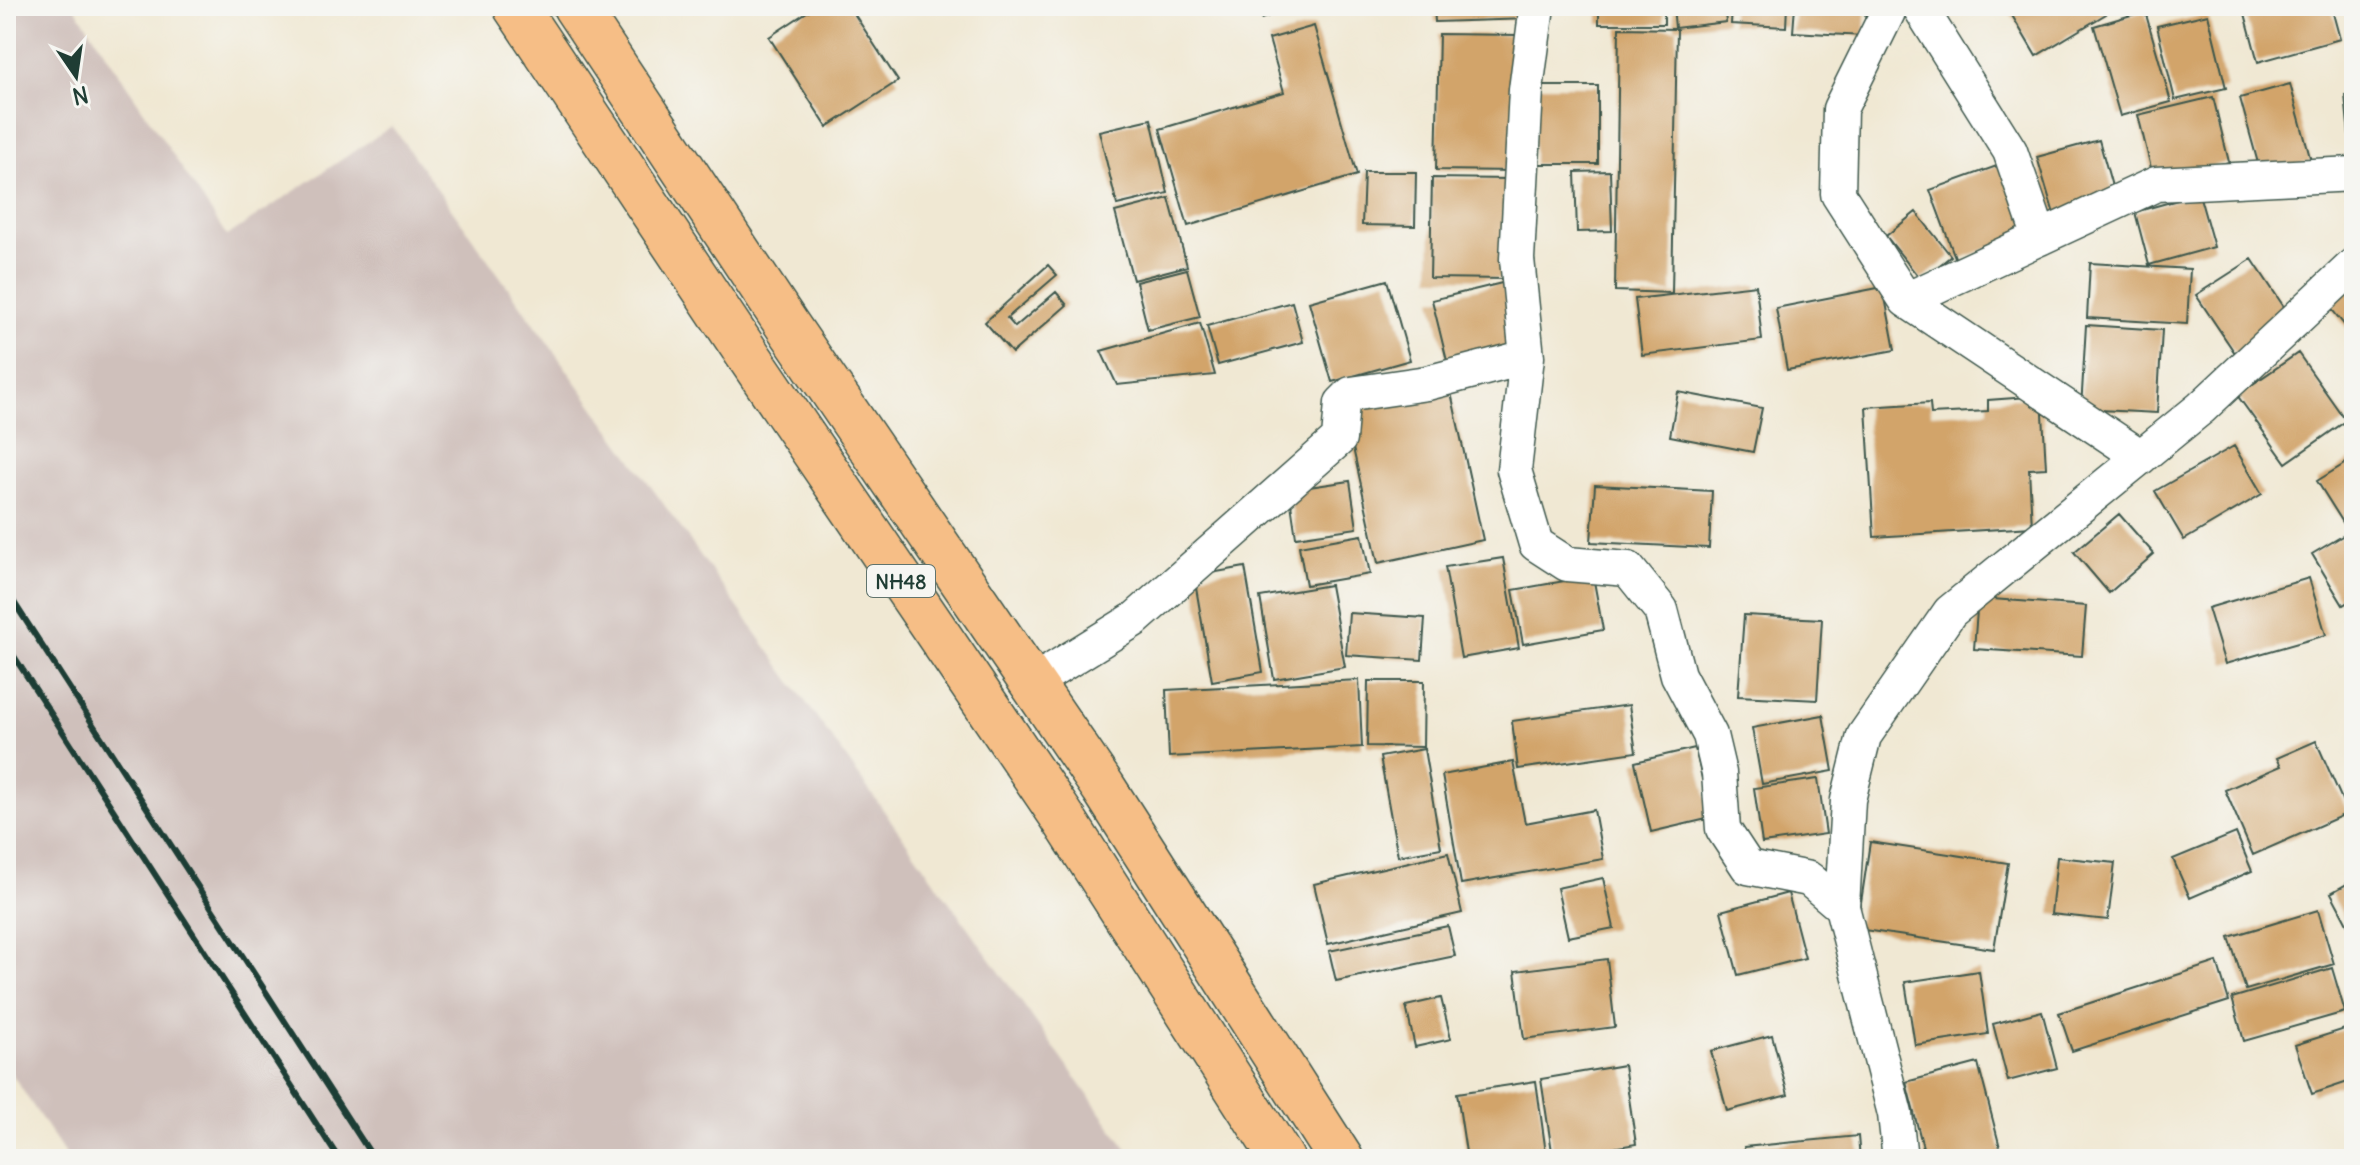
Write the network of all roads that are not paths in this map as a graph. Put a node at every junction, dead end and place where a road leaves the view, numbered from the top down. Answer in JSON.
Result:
{"nodes":[{"id":1,"x":515,"y":6,"type":"edge"},
{"id":2,"x":575,"y":6,"type":"edge"},
{"id":3,"x":1537,"y":6,"type":"edge"},
{"id":4,"x":1888,"y":6,"type":"edge"},
{"id":5,"x":1919,"y":6,"type":"edge"},
{"id":6,"x":2354,"y":174,"type":"edge"},
{"id":7,"x":2040,"y":238,"type":"junction"},
{"id":8,"x":2354,"y":265,"type":"edge"},
{"id":9,"x":1906,"y":300,"type":"junction"},
{"id":10,"x":1527,"y":357,"type":"junction"},
{"id":11,"x":2141,"y":457,"type":"junction"},
{"id":12,"x":1032,"y":683,"type":"junction"},
{"id":13,"x":1842,"y":907,"type":"junction"},
{"id":14,"x":1282,"y":1159,"type":"edge"},
{"id":15,"x":1341,"y":1159,"type":"edge"},
{"id":16,"x":1900,"y":1159,"type":"edge"}],
"edges":[{"from":1,"to":14,"type":"highway","number":"NH48"},
{"from":2,"to":12,"type":"highway","number":"NH48"},
{"from":3,"to":10,"type":"street"},
{"from":4,"to":9,"type":"street"},
{"from":5,"to":7,"type":"street"},
{"from":6,"to":7,"type":"street"},
{"from":7,"to":9,"type":"street"},
{"from":8,"to":11,"type":"street"},
{"from":9,"to":11,"type":"street"},
{"from":10,"to":12,"type":"street"},
{"from":10,"to":13,"type":"street"},
{"from":11,"to":13,"type":"street"},
{"from":12,"to":15,"type":"highway","number":"NH48"},
{"from":13,"to":16,"type":"street"}]}
